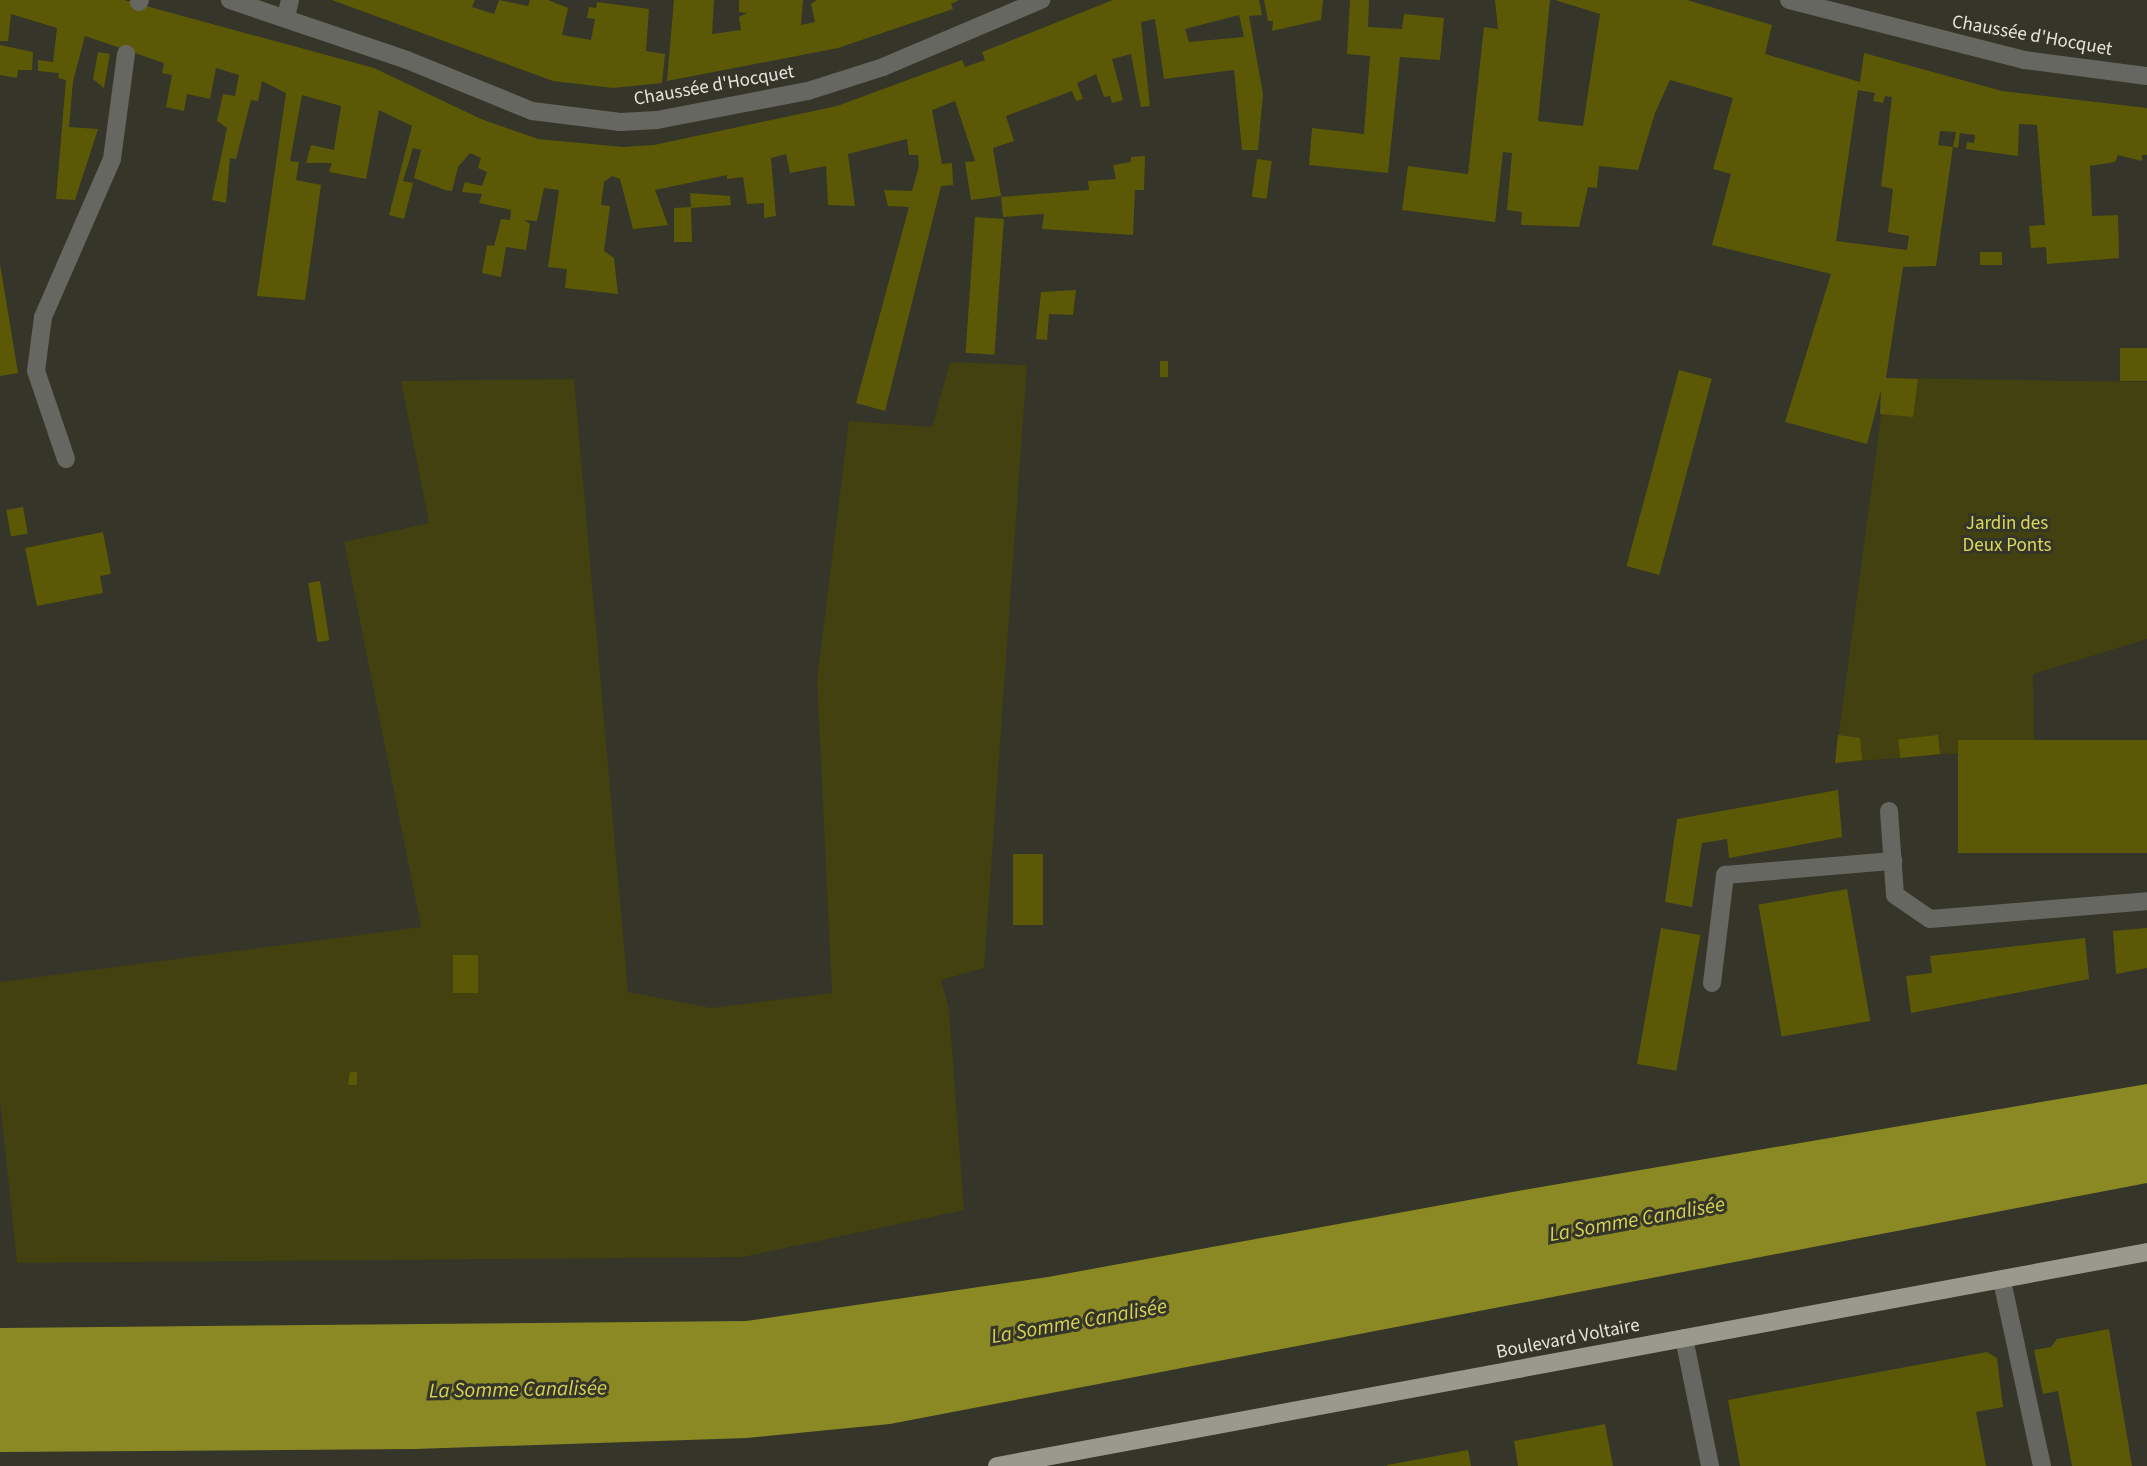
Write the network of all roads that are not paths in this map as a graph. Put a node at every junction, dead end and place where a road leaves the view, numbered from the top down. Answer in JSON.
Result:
{"nodes":[{"id":1,"x":230,"y":0,"type":"edge"},
{"id":2,"x":1041,"y":0,"type":"edge"},
{"id":3,"x":1789,"y":0,"type":"edge"},
{"id":4,"x":288,"y":9,"type":"edge"},
{"id":5,"x":126,"y":54,"type":"dead end"},
{"id":6,"x":2147,"y":76,"type":"edge"},
{"id":7,"x":66,"y":459,"type":"dead end"},
{"id":8,"x":1889,"y":811,"type":"dead end"},
{"id":9,"x":1893,"y":861,"type":"junction"},
{"id":10,"x":2147,"y":901,"type":"edge"},
{"id":11,"x":1713,"y":983,"type":"dead end"},
{"id":12,"x":2147,"y":1252,"type":"edge"},
{"id":13,"x":2002,"y":1281,"type":"junction"},
{"id":14,"x":1684,"y":1338,"type":"junction"},
{"id":15,"x":997,"y":1466,"type":"edge"},
{"id":16,"x":1710,"y":1466,"type":"edge"},
{"id":17,"x":2042,"y":1466,"type":"edge"}],
"edges":[{"from":1,"to":4,"type":"street","name":"Chaussée d'Hocquet"},
{"from":2,"to":4,"type":"street","name":"Chaussée d'Hocquet"},
{"from":3,"to":6,"type":"street","name":"Chaussée d'Hocquet"},
{"from":5,"to":7,"type":"street"},
{"from":8,"to":9,"type":"street"},
{"from":9,"to":10,"type":"street"},
{"from":9,"to":11,"type":"street"},
{"from":12,"to":13,"type":"main road","name":"Boulevard Voltaire"},
{"from":13,"to":14,"type":"main road","name":"Boulevard Voltaire"},
{"from":13,"to":17,"type":"street"},
{"from":14,"to":15,"type":"main road","name":"Boulevard Voltaire"},
{"from":14,"to":16,"type":"street"}]}
